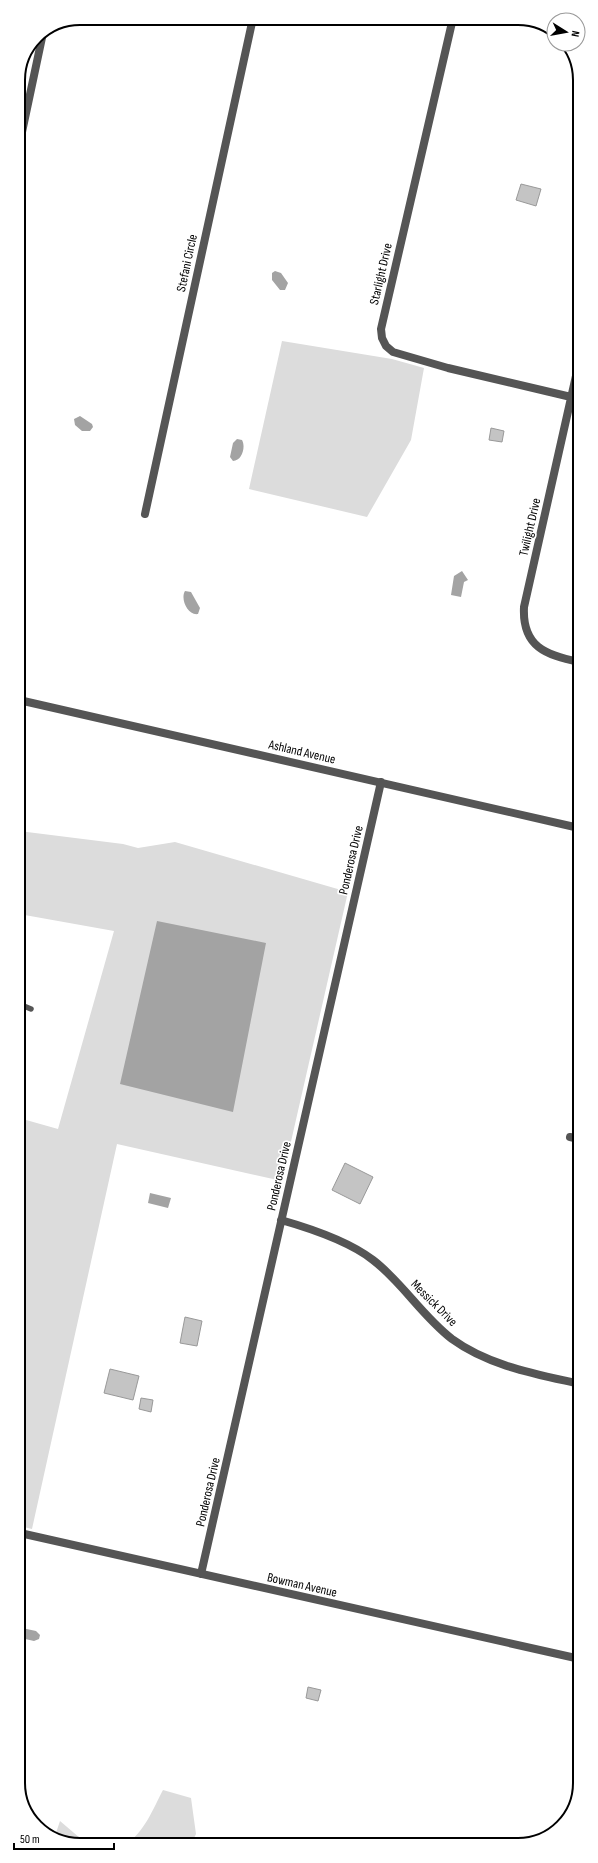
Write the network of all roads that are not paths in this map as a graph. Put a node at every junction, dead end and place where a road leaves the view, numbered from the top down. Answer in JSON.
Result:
{"nodes":[{"id":1,"x":251,"y":25,"type":"edge"},
{"id":2,"x":450,"y":25,"type":"edge"},
{"id":3,"x":41,"y":41,"type":"edge"},
{"id":4,"x":25,"y":118,"type":"edge"},
{"id":5,"x":573,"y":388,"type":"edge"},
{"id":6,"x":571,"y":397,"type":"junction"},
{"id":7,"x":144,"y":514,"type":"dead end"},
{"id":8,"x":573,"y":661,"type":"edge"},
{"id":9,"x":25,"y":701,"type":"edge"},
{"id":10,"x":381,"y":782,"type":"junction"},
{"id":11,"x":573,"y":827,"type":"edge"},
{"id":12,"x":25,"y":1006,"type":"edge"},
{"id":13,"x":31,"y":1008,"type":"dead end"},
{"id":14,"x":570,"y":1138,"type":"dead end"},
{"id":15,"x":573,"y":1139,"type":"edge"},
{"id":16,"x":281,"y":1220,"type":"junction"},
{"id":17,"x":573,"y":1382,"type":"edge"},
{"id":18,"x":25,"y":1534,"type":"edge"},
{"id":19,"x":201,"y":1574,"type":"junction"},
{"id":20,"x":573,"y":1657,"type":"edge"}],
"edges":[{"from":1,"to":7,"type":"street","name":"Stefani Circle"},
{"from":2,"to":6,"type":"street","name":"Starlight Drive"},
{"from":3,"to":4,"type":"street"},
{"from":5,"to":6,"type":"street","name":"Twilight Drive"},
{"from":6,"to":8,"type":"street","name":"Twilight Drive"},
{"from":9,"to":10,"type":"street","name":"Ashland Avenue"},
{"from":10,"to":11,"type":"street","name":"Ashland Avenue"},
{"from":10,"to":16,"type":"street","name":"Ponderosa Drive"},
{"from":12,"to":13,"type":"lane"},
{"from":14,"to":15,"type":"street"},
{"from":16,"to":17,"type":"street","name":"Messick Drive"},
{"from":16,"to":19,"type":"street","name":"Ponderosa Drive"},
{"from":18,"to":19,"type":"street","name":"Bowman Avenue"},
{"from":19,"to":20,"type":"street","name":"Bowman Avenue"}]}
